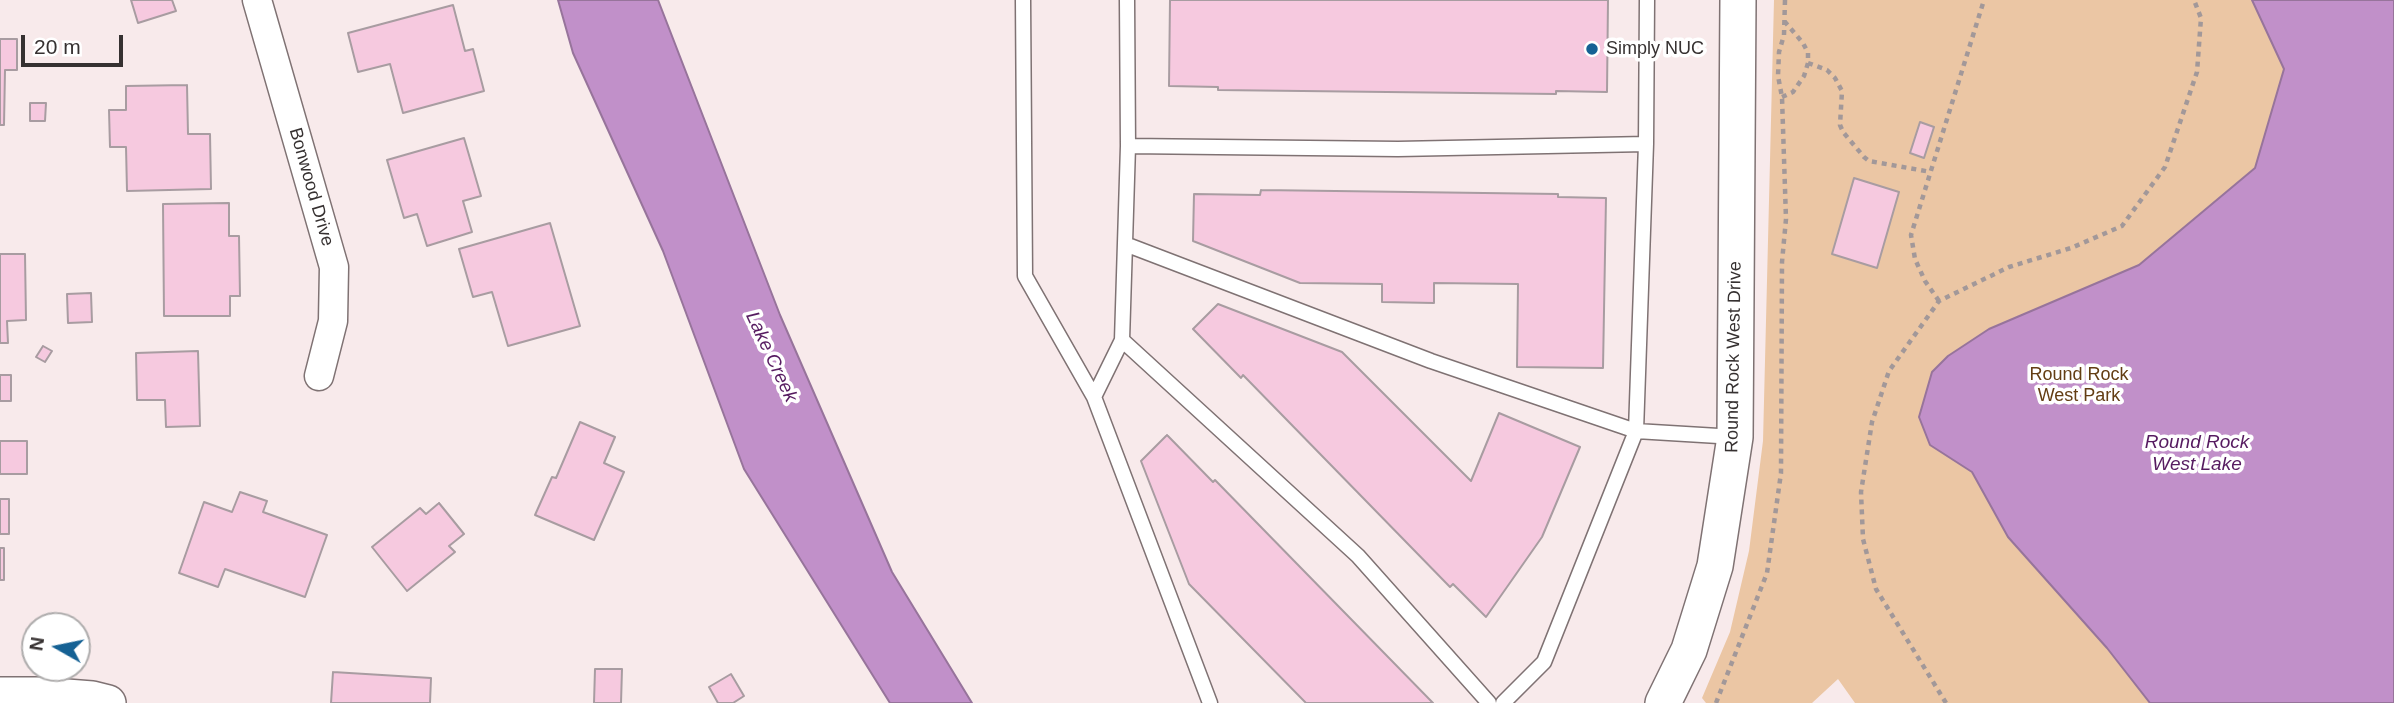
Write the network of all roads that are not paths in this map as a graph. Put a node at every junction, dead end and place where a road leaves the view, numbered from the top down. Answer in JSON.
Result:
{"nodes":[{"id":1,"x":257,"y":0,"type":"edge"},
{"id":2,"x":1023,"y":0,"type":"edge"},
{"id":3,"x":1127,"y":0,"type":"edge"},
{"id":4,"x":1647,"y":0,"type":"edge"},
{"id":5,"x":1738,"y":0,"type":"edge"},
{"id":6,"x":1646,"y":144,"type":"junction"},
{"id":7,"x":1128,"y":146,"type":"junction"},
{"id":8,"x":1125,"y":244,"type":"junction"},
{"id":9,"x":1122,"y":340,"type":"junction"},
{"id":10,"x":318,"y":376,"type":"dead end"},
{"id":11,"x":1094,"y":397,"type":"junction"},
{"id":12,"x":1636,"y":431,"type":"junction"},
{"id":13,"x":1735,"y":438,"type":"junction"},
{"id":14,"x":0,"y":695,"type":"edge"},
{"id":15,"x":108,"y":703,"type":"edge"},
{"id":16,"x":1210,"y":703,"type":"edge"},
{"id":17,"x":1489,"y":703,"type":"edge"},
{"id":18,"x":1503,"y":703,"type":"edge"},
{"id":19,"x":1663,"y":703,"type":"edge"}],
"edges":[{"from":1,"to":10,"type":"street","name":"Bonwood Drive"},
{"from":2,"to":11,"type":"lane"},
{"from":3,"to":7,"type":"lane"},
{"from":4,"to":6,"type":"lane"},
{"from":5,"to":13,"type":"street","name":"Round Rock West Drive"},
{"from":6,"to":7,"type":"lane"},
{"from":6,"to":12,"type":"lane"},
{"from":7,"to":8,"type":"lane"},
{"from":8,"to":9,"type":"lane"},
{"from":8,"to":12,"type":"lane"},
{"from":9,"to":11,"type":"lane"},
{"from":9,"to":17,"type":"lane"},
{"from":11,"to":16,"type":"lane"},
{"from":12,"to":13,"type":"lane"},
{"from":12,"to":18,"type":"lane"},
{"from":13,"to":19,"type":"street","name":"Round Rock West Drive"},
{"from":14,"to":15,"type":"street"}]}
